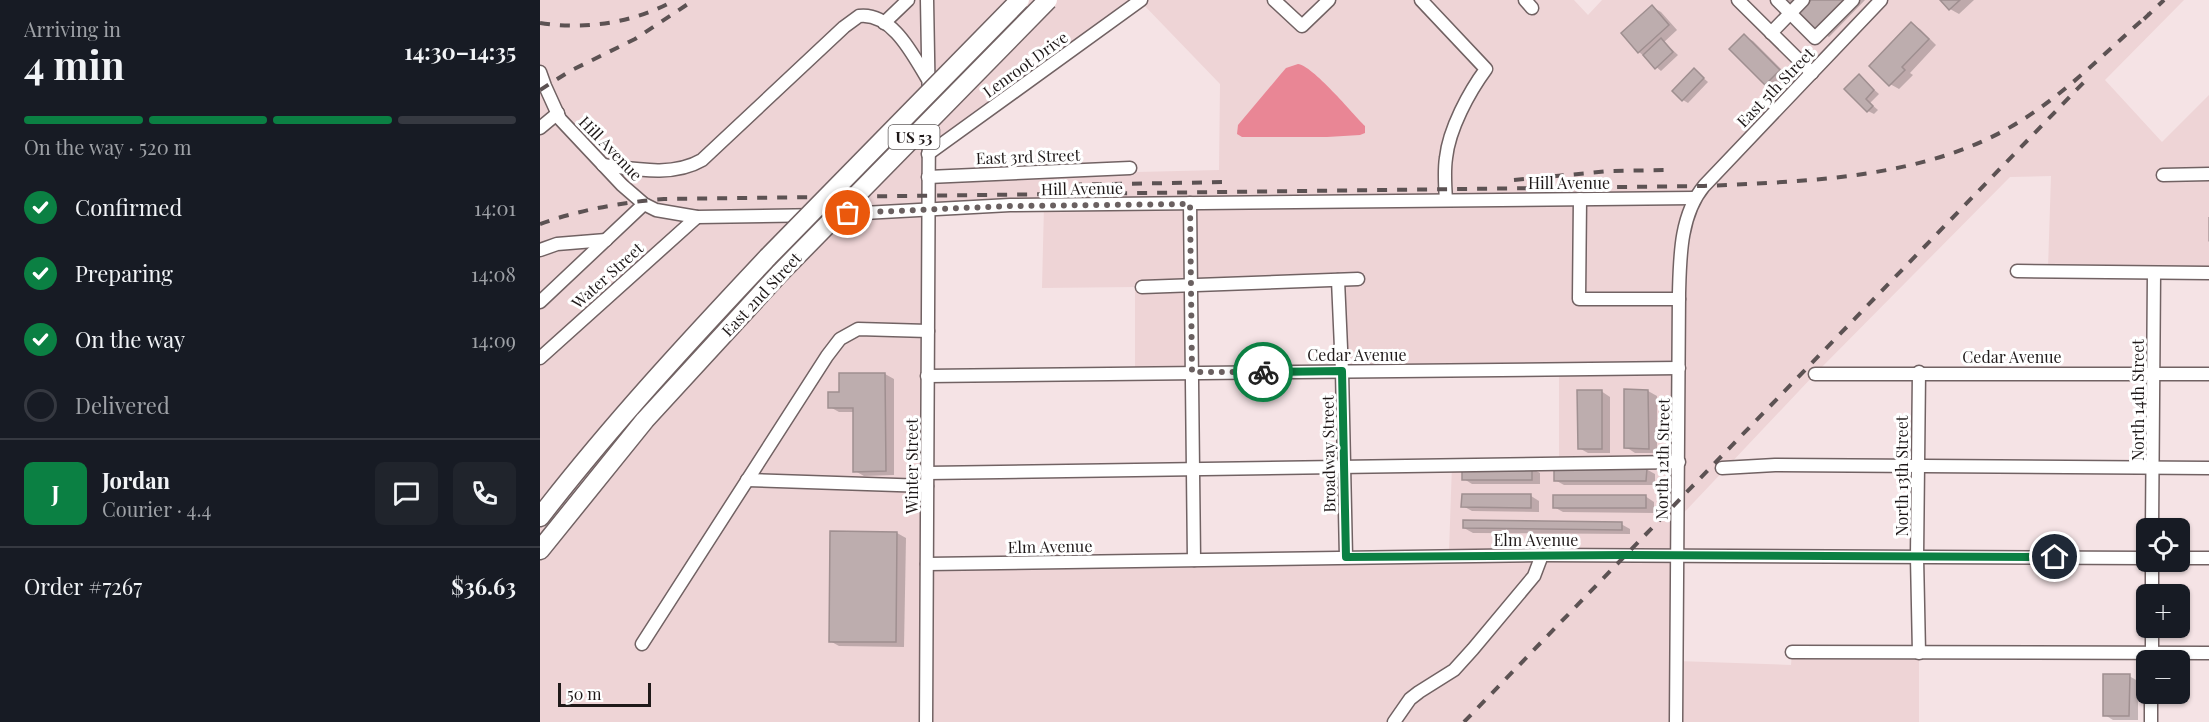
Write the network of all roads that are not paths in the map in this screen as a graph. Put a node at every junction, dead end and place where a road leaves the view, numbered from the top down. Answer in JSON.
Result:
{"nodes":[{"id":1,"x":908,"y":0,"type":"edge"},
{"id":2,"x":927,"y":0,"type":"edge"},
{"id":3,"x":1020,"y":0,"type":"edge"},
{"id":4,"x":1048,"y":0,"type":"edge"},
{"id":5,"x":1141,"y":0,"type":"edge"},
{"id":6,"x":1274,"y":0,"type":"edge"},
{"id":7,"x":1329,"y":0,"type":"edge"},
{"id":8,"x":1421,"y":0,"type":"edge"},
{"id":9,"x":1777,"y":0,"type":"edge"},
{"id":10,"x":1803,"y":0,"type":"edge"},
{"id":11,"x":1853,"y":0,"type":"edge"},
{"id":12,"x":1881,"y":0,"type":"edge"},
{"id":13,"x":1740,"y":1,"type":"edge"},
{"id":14,"x":1790,"y":13,"type":"junction"},
{"id":15,"x":884,"y":23,"type":"junction"},
{"id":16,"x":1771,"y":33,"type":"junction"},
{"id":17,"x":540,"y":72,"type":"edge"},
{"id":18,"x":1812,"y":73,"type":"junction"},
{"id":19,"x":927,"y":79,"type":"junction"},
{"id":20,"x":558,"y":113,"type":"junction"},
{"id":21,"x":540,"y":128,"type":"edge"},
{"id":22,"x":928,"y":154,"type":"junction"},
{"id":23,"x":603,"y":165,"type":"junction"},
{"id":24,"x":1130,"y":168,"type":"dead end"},
{"id":25,"x":2209,"y":174,"type":"edge"},
{"id":26,"x":2163,"y":175,"type":"dead end"},
{"id":27,"x":928,"y":177,"type":"junction"},
{"id":28,"x":1580,"y":198,"type":"junction"},
{"id":29,"x":1694,"y":198,"type":"junction"},
{"id":30,"x":1446,"y":200,"type":"junction"},
{"id":31,"x":644,"y":204,"type":"junction"},
{"id":32,"x":1190,"y":204,"type":"junction"},
{"id":33,"x":928,"y":209,"type":"junction"},
{"id":34,"x":697,"y":217,"type":"junction"},
{"id":35,"x":606,"y":240,"type":"junction"},
{"id":36,"x":540,"y":250,"type":"edge"},
{"id":37,"x":2017,"y":271,"type":"dead end"},
{"id":38,"x":2154,"y":273,"type":"junction"},
{"id":39,"x":2209,"y":273,"type":"edge"},
{"id":40,"x":1338,"y":279,"type":"junction"},
{"id":41,"x":1358,"y":279,"type":"dead end"},
{"id":42,"x":1191,"y":285,"type":"junction"},
{"id":43,"x":1142,"y":287,"type":"dead end"},
{"id":44,"x":1679,"y":299,"type":"junction"},
{"id":45,"x":540,"y":302,"type":"edge"},
{"id":46,"x":928,"y":331,"type":"junction"},
{"id":47,"x":540,"y":358,"type":"edge"},
{"id":48,"x":1679,"y":368,"type":"junction"},
{"id":49,"x":1342,"y":371,"type":"junction"},
{"id":50,"x":1192,"y":372,"type":"junction"},
{"id":51,"x":1919,"y":372,"type":"junction"},
{"id":52,"x":2153,"y":373,"type":"junction"},
{"id":53,"x":1815,"y":374,"type":"dead end"},
{"id":54,"x":2209,"y":374,"type":"edge"},
{"id":55,"x":927,"y":376,"type":"junction"},
{"id":56,"x":1679,"y":462,"type":"junction"},
{"id":57,"x":1344,"y":466,"type":"junction"},
{"id":58,"x":1918,"y":466,"type":"junction"},
{"id":59,"x":2153,"y":467,"type":"junction"},
{"id":60,"x":1722,"y":468,"type":"dead end"},
{"id":61,"x":2209,"y":468,"type":"edge"},
{"id":62,"x":1193,"y":469,"type":"junction"},
{"id":63,"x":927,"y":473,"type":"junction"},
{"id":64,"x":747,"y":480,"type":"junction"},
{"id":65,"x":927,"y":486,"type":"junction"},
{"id":66,"x":540,"y":517,"type":"edge"},
{"id":67,"x":2152,"y":518,"type":"edge"},
{"id":68,"x":540,"y":550,"type":"edge"},
{"id":69,"x":1542,"y":555,"type":"junction"},
{"id":70,"x":1677,"y":555,"type":"junction"},
{"id":71,"x":1917,"y":556,"type":"junction"},
{"id":72,"x":1346,"y":557,"type":"junction"},
{"id":73,"x":2136,"y":558,"type":"edge"},
{"id":74,"x":2190,"y":558,"type":"edge"},
{"id":75,"x":2209,"y":558,"type":"edge"},
{"id":76,"x":1194,"y":560,"type":"junction"},
{"id":77,"x":927,"y":564,"type":"junction"},
{"id":78,"x":642,"y":644,"type":"dead end"},
{"id":79,"x":1792,"y":652,"type":"dead end"},
{"id":80,"x":1920,"y":653,"type":"junction"},
{"id":81,"x":2209,"y":653,"type":"edge"},
{"id":82,"x":2190,"y":654,"type":"edge"},
{"id":83,"x":2136,"y":657,"type":"edge"},
{"id":84,"x":2151,"y":704,"type":"edge"},
{"id":85,"x":926,"y":722,"type":"edge"},
{"id":86,"x":1394,"y":722,"type":"edge"},
{"id":87,"x":1676,"y":722,"type":"edge"},
{"id":88,"x":2151,"y":722,"type":"edge"}],
"edges":[{"from":1,"to":15,"type":"street"},
{"from":2,"to":19,"type":"street","name":"Winter Street"},
{"from":3,"to":66,"type":"highway","name":"East 2nd Street","number":"US 53","bridge":true},
{"from":4,"to":68,"type":"highway","name":"East 2nd Street","number":"US 53","bridge":true},
{"from":5,"to":22,"type":"street","name":"Lenroot Drive"},
{"from":6,"to":7,"type":"street"},
{"from":8,"to":30,"type":"street"},
{"from":9,"to":14,"type":"street"},
{"from":10,"to":14,"type":"street"},
{"from":11,"to":14,"type":"street"},
{"from":12,"to":18,"type":"street","name":"East 5th Street"},
{"from":13,"to":16,"type":"street"},
{"from":14,"to":16,"type":"street"},
{"from":15,"to":19,"type":"street"},
{"from":15,"to":23,"type":"street"},
{"from":16,"to":18,"type":"street"},
{"from":17,"to":20,"type":"street","name":"Hill Avenue"},
{"from":18,"to":29,"type":"street","name":"East 5th Street"},
{"from":19,"to":22,"type":"street","name":"Winter Street"},
{"from":20,"to":21,"type":"street"},
{"from":20,"to":23,"type":"street","name":"Hill Avenue"},
{"from":22,"to":27,"type":"street","name":"Winter Street"},
{"from":23,"to":31,"type":"street","name":"Hill Avenue"},
{"from":24,"to":27,"type":"street","name":"East 3rd Street"},
{"from":25,"to":26,"type":"street"},
{"from":27,"to":33,"type":"street","name":"Winter Street"},
{"from":28,"to":29,"type":"street","name":"Hill Avenue"},
{"from":28,"to":30,"type":"street","name":"Hill Avenue"},
{"from":28,"to":44,"type":"street"},
{"from":29,"to":44,"type":"street","name":"North 12th Street"},
{"from":30,"to":32,"type":"street","name":"Hill Avenue"},
{"from":31,"to":34,"type":"street","name":"Hill Avenue"},
{"from":31,"to":35,"type":"street"},
{"from":32,"to":33,"type":"street","name":"Hill Avenue"},
{"from":32,"to":42,"type":"street"},
{"from":33,"to":34,"type":"street","name":"Hill Avenue"},
{"from":33,"to":46,"type":"street","name":"Winter Street"},
{"from":34,"to":47,"type":"street","name":"Water Street"},
{"from":35,"to":36,"type":"street"},
{"from":35,"to":45,"type":"street"},
{"from":37,"to":38,"type":"street"},
{"from":38,"to":39,"type":"street"},
{"from":38,"to":52,"type":"street","name":"North 14th Street"},
{"from":40,"to":41,"type":"street"},
{"from":40,"to":42,"type":"street"},
{"from":40,"to":49,"type":"street","name":"Broadway Street"},
{"from":42,"to":43,"type":"street"},
{"from":42,"to":50,"type":"street"},
{"from":44,"to":48,"type":"street","name":"North 12th Street"},
{"from":46,"to":55,"type":"street","name":"Winter Street"},
{"from":46,"to":64,"type":"street"},
{"from":48,"to":49,"type":"street","name":"Cedar Avenue"},
{"from":48,"to":56,"type":"street","name":"North 12th Street"},
{"from":49,"to":50,"type":"street","name":"Cedar Avenue"},
{"from":49,"to":57,"type":"street","name":"Broadway Street"},
{"from":50,"to":55,"type":"street","name":"Cedar Avenue"},
{"from":50,"to":62,"type":"street"},
{"from":51,"to":52,"type":"street","name":"Cedar Avenue"},
{"from":51,"to":53,"type":"street","name":"Cedar Avenue"},
{"from":51,"to":58,"type":"street","name":"North 13th Street"},
{"from":52,"to":54,"type":"street","name":"Cedar Avenue"},
{"from":52,"to":59,"type":"street","name":"North 14th Street"},
{"from":55,"to":63,"type":"street","name":"Winter Street"},
{"from":56,"to":57,"type":"street"},
{"from":56,"to":70,"type":"street","name":"North 12th Street"},
{"from":57,"to":62,"type":"street"},
{"from":57,"to":72,"type":"street","name":"Broadway Street"},
{"from":58,"to":59,"type":"street"},
{"from":58,"to":60,"type":"street"},
{"from":58,"to":71,"type":"street","name":"North 13th Street"},
{"from":59,"to":61,"type":"street"},
{"from":59,"to":67,"type":"street","name":"North 14th Street"},
{"from":62,"to":63,"type":"street"},
{"from":62,"to":76,"type":"street"},
{"from":63,"to":65,"type":"street","name":"Winter Street"},
{"from":64,"to":65,"type":"street"},
{"from":64,"to":78,"type":"street"},
{"from":65,"to":77,"type":"street","name":"Winter Street"},
{"from":69,"to":70,"type":"street","name":"Elm Avenue"},
{"from":69,"to":72,"type":"street","name":"Elm Avenue"},
{"from":69,"to":86,"type":"street"},
{"from":70,"to":71,"type":"street","name":"Elm Avenue"},
{"from":70,"to":87,"type":"street","name":"North 12th Street"},
{"from":71,"to":73,"type":"street","name":"Elm Avenue"},
{"from":71,"to":80,"type":"street","name":"North 13th Street"},
{"from":72,"to":76,"type":"street","name":"Elm Avenue"},
{"from":74,"to":75,"type":"street"},
{"from":76,"to":77,"type":"street","name":"Elm Avenue"},
{"from":77,"to":85,"type":"street","name":"Winter Street"},
{"from":79,"to":80,"type":"street"},
{"from":80,"to":83,"type":"street"},
{"from":81,"to":82,"type":"street"},
{"from":84,"to":88,"type":"street"}]}
